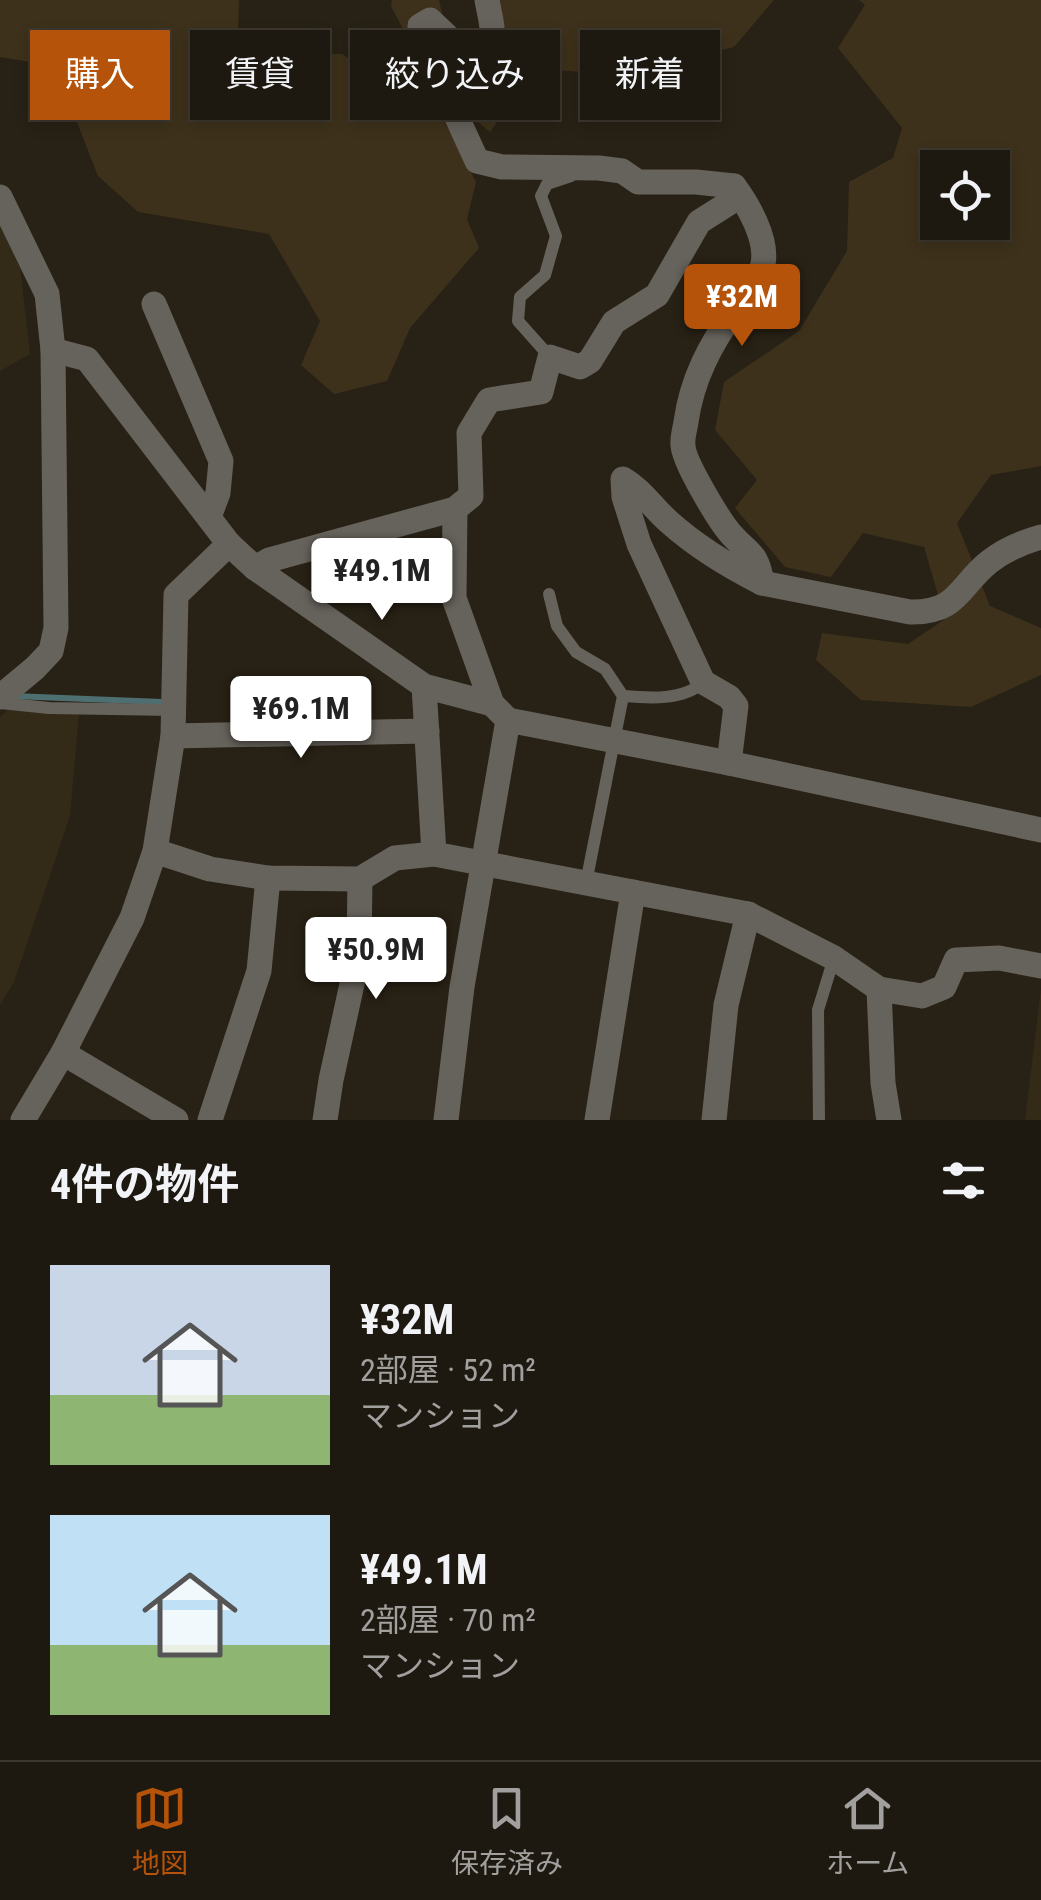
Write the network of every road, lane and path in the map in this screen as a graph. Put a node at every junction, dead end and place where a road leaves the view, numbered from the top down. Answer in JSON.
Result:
{"nodes":[{"id":1,"x":486,"y":0,"type":"edge"},
{"id":2,"x":599,"y":168,"type":"junction"},
{"id":3,"x":734,"y":186,"type":"junction"},
{"id":4,"x":0,"y":198,"type":"edge"},
{"id":5,"x":154,"y":304,"type":"dead end"},
{"id":6,"x":53,"y":350,"type":"junction"},
{"id":7,"x":550,"y":357,"type":"junction"},
{"id":8,"x":455,"y":509,"type":"junction"},
{"id":9,"x":209,"y":518,"type":"junction"},
{"id":10,"x":1041,"y":537,"type":"edge"},
{"id":11,"x":229,"y":544,"type":"junction"},
{"id":12,"x":255,"y":568,"type":"junction"},
{"id":13,"x":762,"y":583,"type":"junction"},
{"id":14,"x":549,"y":594,"type":"dead end"},
{"id":15,"x":703,"y":682,"type":"junction"},
{"id":16,"x":424,"y":686,"type":"junction"},
{"id":17,"x":5,"y":695,"type":"edge"},
{"id":18,"x":622,"y":696,"type":"junction"},
{"id":19,"x":500,"y":712,"type":"junction"},
{"id":20,"x":173,"y":723,"type":"junction"},
{"id":21,"x":427,"y":730,"type":"junction"},
{"id":22,"x":614,"y":741,"type":"junction"},
{"id":23,"x":728,"y":763,"type":"junction"},
{"id":24,"x":1041,"y":830,"type":"edge"},
{"id":25,"x":155,"y":851,"type":"junction"},
{"id":26,"x":434,"y":854,"type":"junction"},
{"id":27,"x":482,"y":863,"type":"junction"},
{"id":28,"x":268,"y":878,"type":"junction"},
{"id":29,"x":360,"y":879,"type":"junction"},
{"id":30,"x":586,"y":883,"type":"junction"},
{"id":31,"x":633,"y":892,"type":"junction"},
{"id":32,"x":748,"y":914,"type":"junction"},
{"id":33,"x":834,"y":958,"type":"junction"},
{"id":34,"x":1041,"y":966,"type":"edge"},
{"id":35,"x":879,"y":989,"type":"junction"},
{"id":36,"x":63,"y":1053,"type":"junction"},
{"id":37,"x":23,"y":1120,"type":"edge"},
{"id":38,"x":176,"y":1120,"type":"edge"},
{"id":39,"x":210,"y":1120,"type":"edge"},
{"id":40,"x":325,"y":1120,"type":"edge"},
{"id":41,"x":446,"y":1120,"type":"edge"},
{"id":42,"x":596,"y":1120,"type":"edge"},
{"id":43,"x":714,"y":1120,"type":"edge"},
{"id":44,"x":819,"y":1120,"type":"edge"},
{"id":45,"x":890,"y":1120,"type":"edge"}],
"edges":[{"from":1,"to":2,"type":"street"},
{"from":2,"to":3,"type":"street"},
{"from":2,"to":7,"type":"lane"},
{"from":3,"to":7,"type":"street"},
{"from":3,"to":13,"type":"street"},
{"from":4,"to":6,"type":"street"},
{"from":5,"to":9,"type":"street"},
{"from":6,"to":9,"type":"street"},
{"from":6,"to":17,"type":"street"},
{"from":7,"to":8,"type":"street"},
{"from":8,"to":12,"type":"street"},
{"from":8,"to":19,"type":"street"},
{"from":9,"to":11,"type":"street"},
{"from":10,"to":13,"type":"street"},
{"from":11,"to":12,"type":"street"},
{"from":11,"to":20,"type":"street"},
{"from":12,"to":16,"type":"street"},
{"from":13,"to":15,"type":"street"},
{"from":14,"to":18,"type":"lane"},
{"from":15,"to":18,"type":"lane"},
{"from":15,"to":23,"type":"street"},
{"from":16,"to":19,"type":"street"},
{"from":16,"to":21,"type":"street"},
{"from":17,"to":20,"type":"lane"},
{"from":18,"to":22,"type":"lane"},
{"from":19,"to":22,"type":"street"},
{"from":19,"to":27,"type":"street"},
{"from":20,"to":21,"type":"street"},
{"from":20,"to":25,"type":"street"},
{"from":21,"to":26,"type":"street"},
{"from":22,"to":23,"type":"street"},
{"from":22,"to":30,"type":"lane"},
{"from":23,"to":24,"type":"street"},
{"from":25,"to":28,"type":"street"},
{"from":25,"to":36,"type":"street"},
{"from":26,"to":27,"type":"street"},
{"from":26,"to":29,"type":"street"},
{"from":27,"to":30,"type":"street"},
{"from":27,"to":41,"type":"street"},
{"from":28,"to":29,"type":"street"},
{"from":28,"to":39,"type":"street"},
{"from":29,"to":40,"type":"street"},
{"from":30,"to":31,"type":"street"},
{"from":31,"to":32,"type":"street"},
{"from":31,"to":42,"type":"street"},
{"from":32,"to":33,"type":"street"},
{"from":32,"to":43,"type":"street"},
{"from":33,"to":35,"type":"street"},
{"from":33,"to":44,"type":"lane"},
{"from":34,"to":35,"type":"street"},
{"from":35,"to":45,"type":"street"},
{"from":36,"to":37,"type":"street"},
{"from":36,"to":38,"type":"street"}]}
